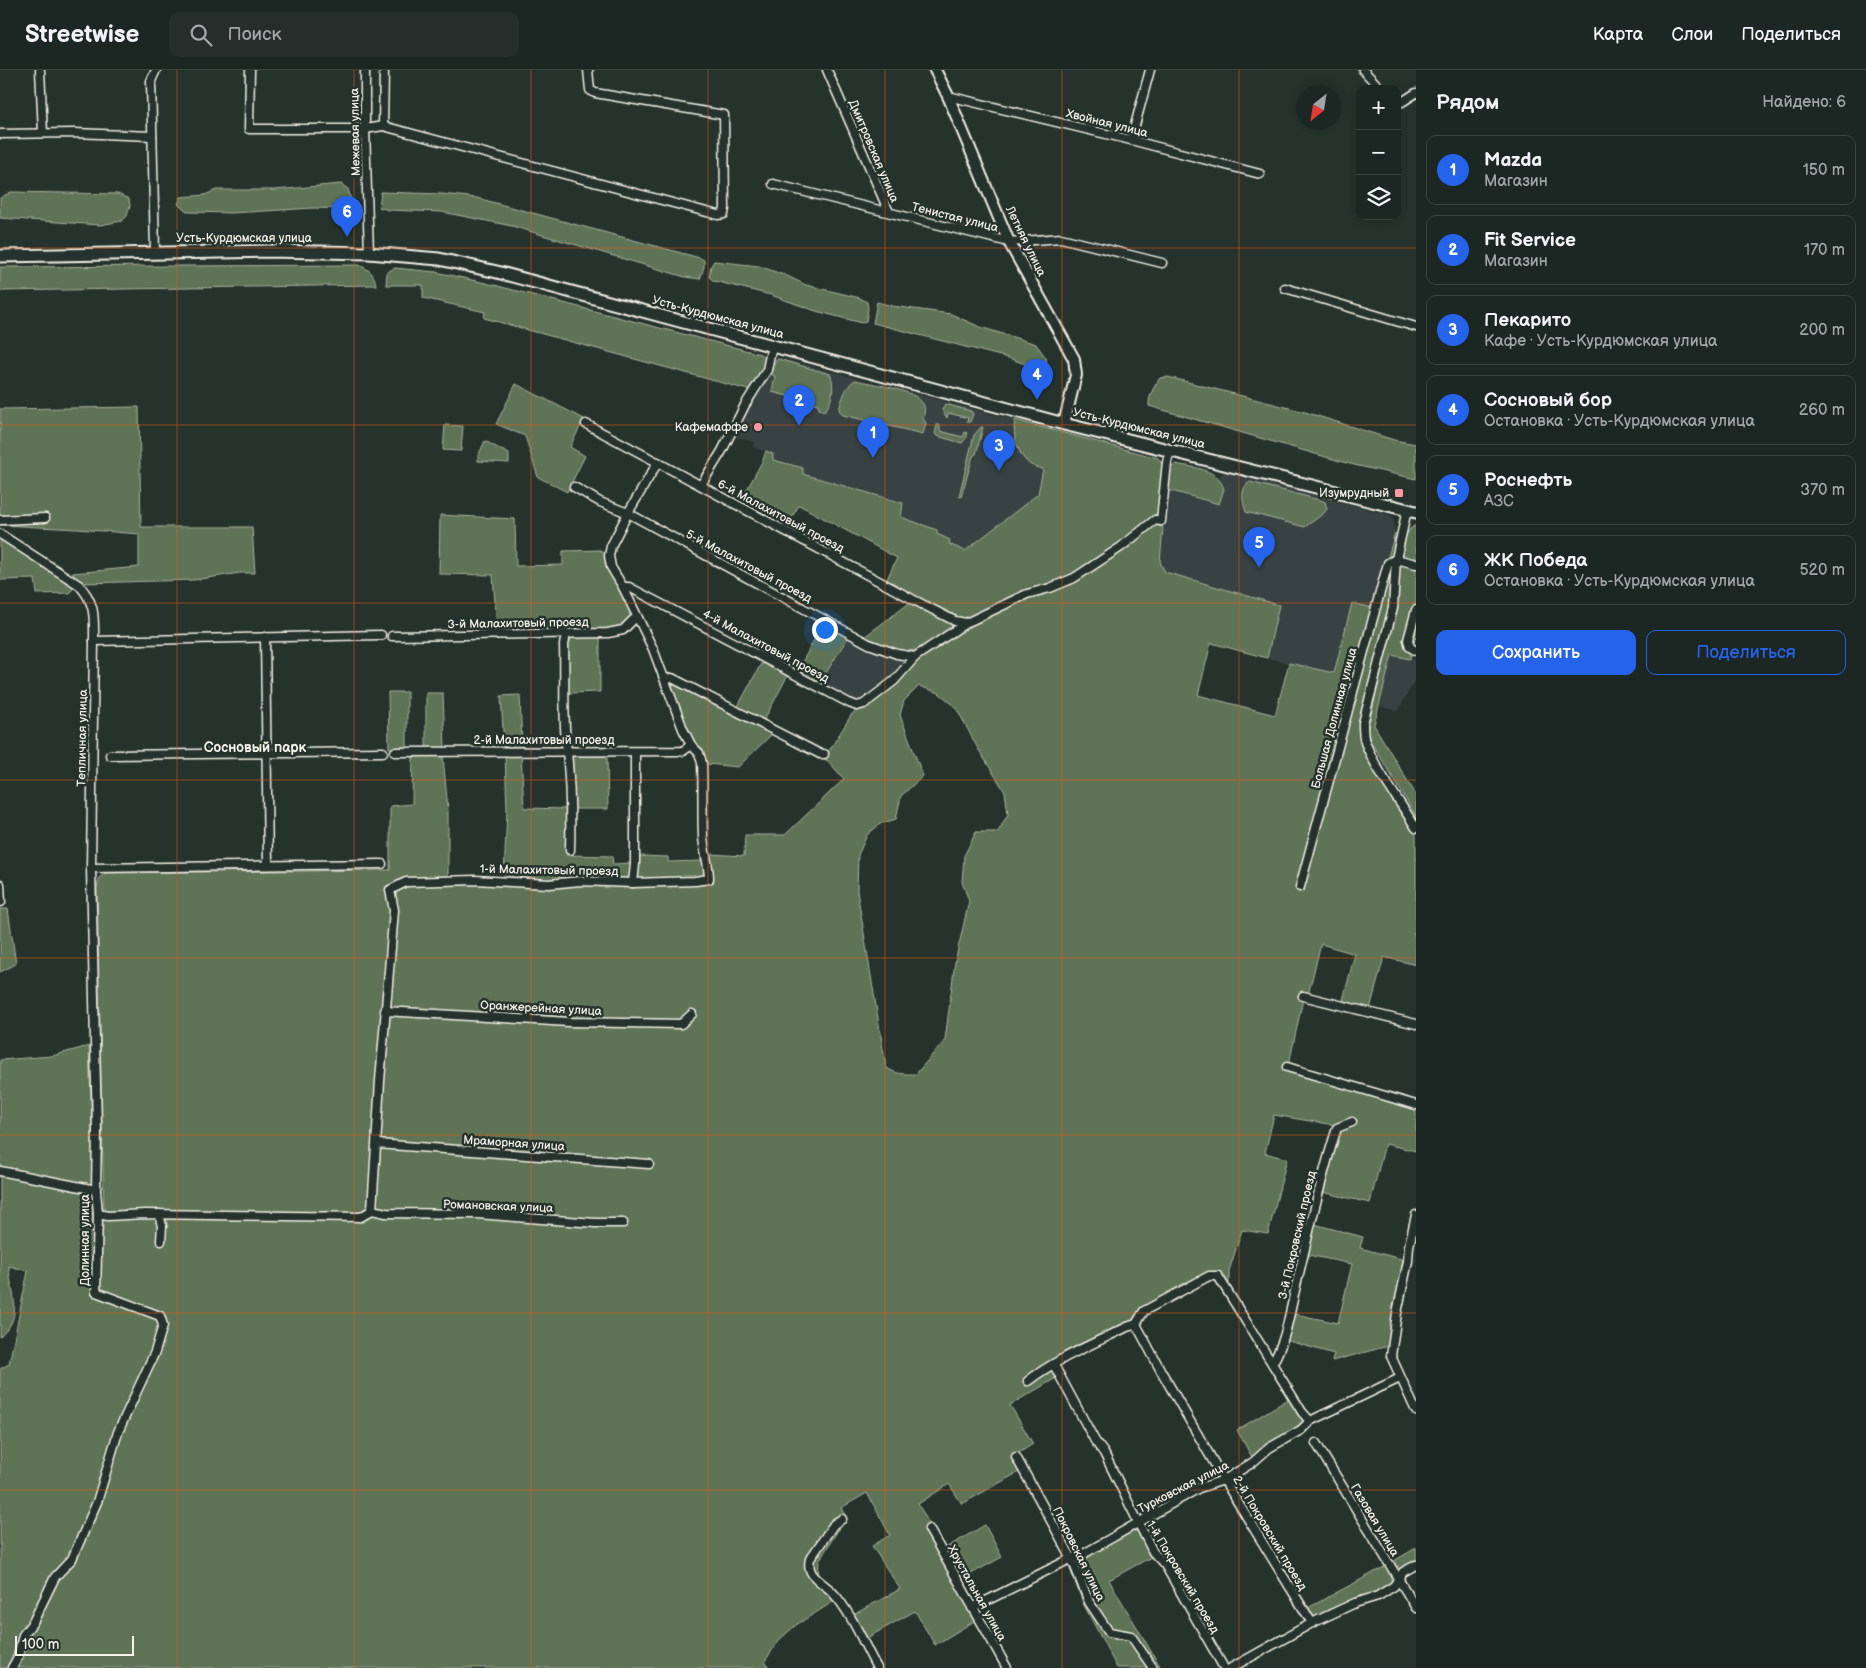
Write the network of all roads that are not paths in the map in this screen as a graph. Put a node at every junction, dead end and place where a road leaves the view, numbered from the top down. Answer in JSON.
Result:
{"nodes":[{"id":1,"x":40,"y":70,"type":"edge"},
{"id":2,"x":156,"y":70,"type":"edge"},
{"id":3,"x":250,"y":70,"type":"edge"},
{"id":4,"x":365,"y":70,"type":"edge"},
{"id":5,"x":384,"y":70,"type":"edge"},
{"id":6,"x":588,"y":70,"type":"edge"},
{"id":7,"x":827,"y":70,"type":"edge"},
{"id":8,"x":935,"y":70,"type":"edge"},
{"id":9,"x":1150,"y":70,"type":"edge"},
{"id":10,"x":1363,"y":70,"type":"edge"},
{"id":11,"x":1377,"y":85,"type":"edge"},
{"id":12,"x":1416,"y":93,"type":"edge"},
{"id":13,"x":948,"y":96,"type":"junction"},
{"id":14,"x":1401,"y":102,"type":"edge"},
{"id":15,"x":383,"y":126,"type":"junction"},
{"id":16,"x":365,"y":129,"type":"junction"},
{"id":17,"x":0,"y":134,"type":"edge"},
{"id":18,"x":43,"y":134,"type":"junction"},
{"id":19,"x":152,"y":136,"type":"junction"},
{"id":20,"x":1130,"y":140,"type":"junction"},
{"id":21,"x":1260,"y":174,"type":"dead end"},
{"id":22,"x":773,"y":184,"type":"dead end"},
{"id":23,"x":888,"y":212,"type":"junction"},
{"id":24,"x":1009,"y":242,"type":"junction"},
{"id":25,"x":154,"y":252,"type":"junction"},
{"id":26,"x":369,"y":253,"type":"junction"},
{"id":27,"x":0,"y":256,"type":"edge"},
{"id":28,"x":1162,"y":263,"type":"dead end"},
{"id":29,"x":1285,"y":288,"type":"dead end"},
{"id":30,"x":1416,"y":327,"type":"edge"},
{"id":31,"x":772,"y":345,"type":"junction"},
{"id":32,"x":586,"y":424,"type":"dead end"},
{"id":33,"x":1064,"y":424,"type":"junction"},
{"id":34,"x":1170,"y":450,"type":"junction"},
{"id":35,"x":658,"y":462,"type":"junction"},
{"id":36,"x":701,"y":486,"type":"junction"},
{"id":37,"x":574,"y":487,"type":"dead end"},
{"id":38,"x":1411,"y":511,"type":"edge"},
{"id":39,"x":628,"y":513,"type":"junction"},
{"id":40,"x":45,"y":518,"type":"dead end"},
{"id":41,"x":0,"y":520,"type":"edge"},
{"id":42,"x":0,"y":534,"type":"edge"},
{"id":43,"x":1396,"y":559,"type":"junction"},
{"id":44,"x":1416,"y":564,"type":"edge"},
{"id":45,"x":623,"y":587,"type":"junction"},
{"id":46,"x":1416,"y":610,"type":"edge"},
{"id":47,"x":638,"y":618,"type":"junction"},
{"id":48,"x":966,"y":623,"type":"junction"},
{"id":49,"x":566,"y":634,"type":"junction"},
{"id":50,"x":382,"y":635,"type":"dead end"},
{"id":51,"x":392,"y":636,"type":"dead end"},
{"id":52,"x":265,"y":637,"type":"junction"},
{"id":53,"x":94,"y":641,"type":"junction"},
{"id":54,"x":1416,"y":651,"type":"edge"},
{"id":55,"x":915,"y":657,"type":"junction"},
{"id":56,"x":665,"y":678,"type":"junction"},
{"id":57,"x":691,"y":745,"type":"junction"},
{"id":58,"x":568,"y":751,"type":"junction"},
{"id":59,"x":383,"y":752,"type":"dead end"},
{"id":60,"x":395,"y":752,"type":"dead end"},
{"id":61,"x":634,"y":752,"type":"junction"},
{"id":62,"x":267,"y":753,"type":"junction"},
{"id":63,"x":824,"y":754,"type":"dead end"},
{"id":64,"x":110,"y":755,"type":"dead end"},
{"id":65,"x":1416,"y":828,"type":"edge"},
{"id":66,"x":570,"y":850,"type":"dead end"},
{"id":67,"x":382,"y":864,"type":"dead end"},
{"id":68,"x":268,"y":865,"type":"junction"},
{"id":69,"x":91,"y":868,"type":"junction"},
{"id":70,"x":634,"y":883,"type":"junction"},
{"id":71,"x":0,"y":884,"type":"edge"},
{"id":72,"x":92,"y":884,"type":"joint"},
{"id":73,"x":1300,"y":887,"type":"dead end"},
{"id":74,"x":1,"y":902,"type":"dead end"},
{"id":75,"x":1303,"y":996,"type":"dead end"},
{"id":76,"x":386,"y":1011,"type":"junction"},
{"id":77,"x":692,"y":1014,"type":"dead end"},
{"id":78,"x":1416,"y":1024,"type":"edge"},
{"id":79,"x":1287,"y":1067,"type":"dead end"},
{"id":80,"x":1416,"y":1105,"type":"edge"},
{"id":81,"x":1352,"y":1122,"type":"dead end"},
{"id":82,"x":377,"y":1144,"type":"junction"},
{"id":83,"x":649,"y":1164,"type":"dead end"},
{"id":84,"x":0,"y":1171,"type":"edge"},
{"id":85,"x":96,"y":1190,"type":"junction"},
{"id":86,"x":372,"y":1210,"type":"junction"},
{"id":87,"x":98,"y":1214,"type":"junction"},
{"id":88,"x":159,"y":1214,"type":"junction"},
{"id":89,"x":1416,"y":1215,"type":"edge"},
{"id":90,"x":623,"y":1223,"type":"dead end"},
{"id":91,"x":161,"y":1241,"type":"dead end"},
{"id":92,"x":1136,"y":1324,"type":"junction"},
{"id":93,"x":1273,"y":1362,"type":"junction"},
{"id":94,"x":1054,"y":1365,"type":"junction"},
{"id":95,"x":1400,"y":1378,"type":"junction"},
{"id":96,"x":1028,"y":1382,"type":"dead end"},
{"id":97,"x":1416,"y":1411,"type":"edge"},
{"id":98,"x":1310,"y":1421,"type":"junction"},
{"id":99,"x":1316,"y":1443,"type":"dead end"},
{"id":100,"x":1016,"y":1457,"type":"dead end"},
{"id":101,"x":1224,"y":1480,"type":"junction"},
{"id":102,"x":842,"y":1519,"type":"dead end"},
{"id":103,"x":1138,"y":1523,"type":"junction"},
{"id":104,"x":929,"y":1529,"type":"dead end"},
{"id":105,"x":1072,"y":1559,"type":"junction"},
{"id":106,"x":1416,"y":1565,"type":"edge"},
{"id":107,"x":1398,"y":1581,"type":"junction"},
{"id":108,"x":972,"y":1608,"type":"junction"},
{"id":109,"x":1416,"y":1608,"type":"edge"},
{"id":110,"x":1312,"y":1623,"type":"junction"},
{"id":111,"x":12,"y":1668,"type":"edge"},
{"id":112,"x":877,"y":1668,"type":"edge"},
{"id":113,"x":1007,"y":1668,"type":"edge"},
{"id":114,"x":1153,"y":1668,"type":"edge"},
{"id":115,"x":1224,"y":1668,"type":"edge"},
{"id":116,"x":1232,"y":1668,"type":"edge"}],
"edges":[{"from":1,"to":18,"type":"street"},
{"from":2,"to":19,"type":"street"},
{"from":3,"to":16,"type":"street"},
{"from":4,"to":16,"type":"street","name":"Межевая улица"},
{"from":5,"to":15,"type":"street"},
{"from":6,"to":15,"type":"street"},
{"from":7,"to":23,"type":"street","name":"Дмитровская улица"},
{"from":8,"to":13,"type":"street","name":"Летняя улица"},
{"from":9,"to":20,"type":"street"},
{"from":10,"to":11,"type":"street"},
{"from":12,"to":14,"type":"street"},
{"from":13,"to":20,"type":"street","name":"Хвойная улица"},
{"from":13,"to":24,"type":"street","name":"Летняя улица"},
{"from":15,"to":16,"type":"street"},
{"from":16,"to":26,"type":"street","name":"Межевая улица"},
{"from":17,"to":18,"type":"street"},
{"from":18,"to":19,"type":"street"},
{"from":19,"to":25,"type":"street"},
{"from":20,"to":21,"type":"street","name":"Хвойная улица"},
{"from":22,"to":23,"type":"street","name":"Тенистая улица"},
{"from":23,"to":24,"type":"street","name":"Тенистая улица"},
{"from":24,"to":28,"type":"street","name":"Тенистая улица"},
{"from":24,"to":33,"type":"street","name":"Летняя улица"},
{"from":25,"to":26,"type":"main road","name":"Усть-Курдюмская улица"},
{"from":25,"to":27,"type":"main road","name":"Усть-Курдюмская улица"},
{"from":26,"to":31,"type":"main road","name":"Усть-Курдюмская улица"},
{"from":29,"to":30,"type":"street"},
{"from":31,"to":33,"type":"main road","name":"Усть-Курдюмская улица"},
{"from":31,"to":36,"type":"street"},
{"from":32,"to":35,"type":"street","name":"6-й Малахитовый проезд"},
{"from":33,"to":34,"type":"main road","name":"Усть-Курдюмская улица"},
{"from":34,"to":38,"type":"main road","name":"Усть-Курдюмская улица"},
{"from":34,"to":48,"type":"street"},
{"from":35,"to":36,"type":"street","name":"6-й Малахитовый проезд"},
{"from":35,"to":39,"type":"street"},
{"from":36,"to":48,"type":"street","name":"6-й Малахитовый проезд"},
{"from":37,"to":39,"type":"street","name":"5-й Малахитовый проезд"},
{"from":38,"to":43,"type":"street","name":"Большая Долинная улица"},
{"from":39,"to":45,"type":"street"},
{"from":39,"to":55,"type":"street","name":"5-й Малахитовый проезд"},
{"from":40,"to":41,"type":"street"},
{"from":42,"to":53,"type":"street","name":"Тепличная улица"},
{"from":43,"to":44,"type":"street"},
{"from":43,"to":65,"type":"street","name":"Большая Долинная улица"},
{"from":43,"to":73,"type":"street","name":"Большая Долинная улица"},
{"from":45,"to":47,"type":"street"},
{"from":45,"to":55,"type":"street","name":"4-й Малахитовый проезд"},
{"from":46,"to":54,"type":"street"},
{"from":47,"to":49,"type":"street","name":"3-й Малахитовый проезд"},
{"from":47,"to":56,"type":"street"},
{"from":48,"to":55,"type":"street"},
{"from":49,"to":51,"type":"street","name":"3-й Малахитовый проезд"},
{"from":49,"to":58,"type":"street"},
{"from":50,"to":52,"type":"street"},
{"from":52,"to":53,"type":"street"},
{"from":52,"to":62,"type":"street"},
{"from":53,"to":69,"type":"street","name":"Тепличная улица"},
{"from":56,"to":57,"type":"street"},
{"from":56,"to":63,"type":"street"},
{"from":57,"to":61,"type":"street","name":"2-й Малахитовый проезд"},
{"from":57,"to":70,"type":"street","name":"1-й Малахитовый проезд"},
{"from":58,"to":60,"type":"street","name":"2-й Малахитовый проезд"},
{"from":58,"to":61,"type":"street","name":"2-й Малахитовый проезд"},
{"from":58,"to":66,"type":"street"},
{"from":59,"to":62,"type":"street"},
{"from":61,"to":70,"type":"street"},
{"from":62,"to":64,"type":"street"},
{"from":62,"to":68,"type":"street"},
{"from":67,"to":68,"type":"street"},
{"from":68,"to":69,"type":"street"},
{"from":69,"to":72,"type":"street","name":"Тепличная улица"},
{"from":70,"to":76,"type":"street","name":"1-й Малахитовый проезд"},
{"from":71,"to":74,"type":"street"},
{"from":72,"to":85,"type":"street","name":"Долинная улица"},
{"from":75,"to":78,"type":"street"},
{"from":76,"to":77,"type":"street","name":"Оранжерейная улица"},
{"from":76,"to":82,"type":"street"},
{"from":79,"to":80,"type":"street"},
{"from":81,"to":93,"type":"street","name":"3-й Покровский проезд"},
{"from":82,"to":83,"type":"street","name":"Мраморная улица"},
{"from":82,"to":86,"type":"street"},
{"from":84,"to":85,"type":"street"},
{"from":85,"to":87,"type":"street","name":"Долинная улица"},
{"from":86,"to":88,"type":"street"},
{"from":86,"to":90,"type":"street","name":"Романовская улица"},
{"from":87,"to":88,"type":"street"},
{"from":87,"to":111,"type":"street","name":"Долинная улица"},
{"from":88,"to":91,"type":"street"},
{"from":89,"to":95,"type":"street"},
{"from":92,"to":93,"type":"street"},
{"from":92,"to":94,"type":"street"},
{"from":92,"to":101,"type":"street","name":"2-й Покровский проезд"},
{"from":93,"to":98,"type":"street"},
{"from":94,"to":96,"type":"street"},
{"from":94,"to":103,"type":"street","name":"1-й Покровский проезд"},
{"from":95,"to":97,"type":"street"},
{"from":95,"to":98,"type":"street","name":"Турковская улица"},
{"from":98,"to":101,"type":"street","name":"Турковская улица"},
{"from":99,"to":107,"type":"street","name":"Газовая улица"},
{"from":100,"to":105,"type":"street","name":"Покровская улица"},
{"from":101,"to":103,"type":"street","name":"Турковская улица"},
{"from":101,"to":110,"type":"street","name":"2-й Покровский проезд"},
{"from":102,"to":112,"type":"street"},
{"from":103,"to":105,"type":"street","name":"Турковская улица"},
{"from":103,"to":115,"type":"street","name":"1-й Покровский проезд"},
{"from":104,"to":108,"type":"street","name":"Хрустальная улица"},
{"from":105,"to":108,"type":"street","name":"Турковская улица"},
{"from":105,"to":114,"type":"street","name":"Покровская улица"},
{"from":106,"to":107,"type":"street"},
{"from":107,"to":109,"type":"street","name":"Газовая улица"},
{"from":107,"to":110,"type":"street"},
{"from":108,"to":113,"type":"street","name":"Хрустальная улица"},
{"from":110,"to":116,"type":"street"}]}
